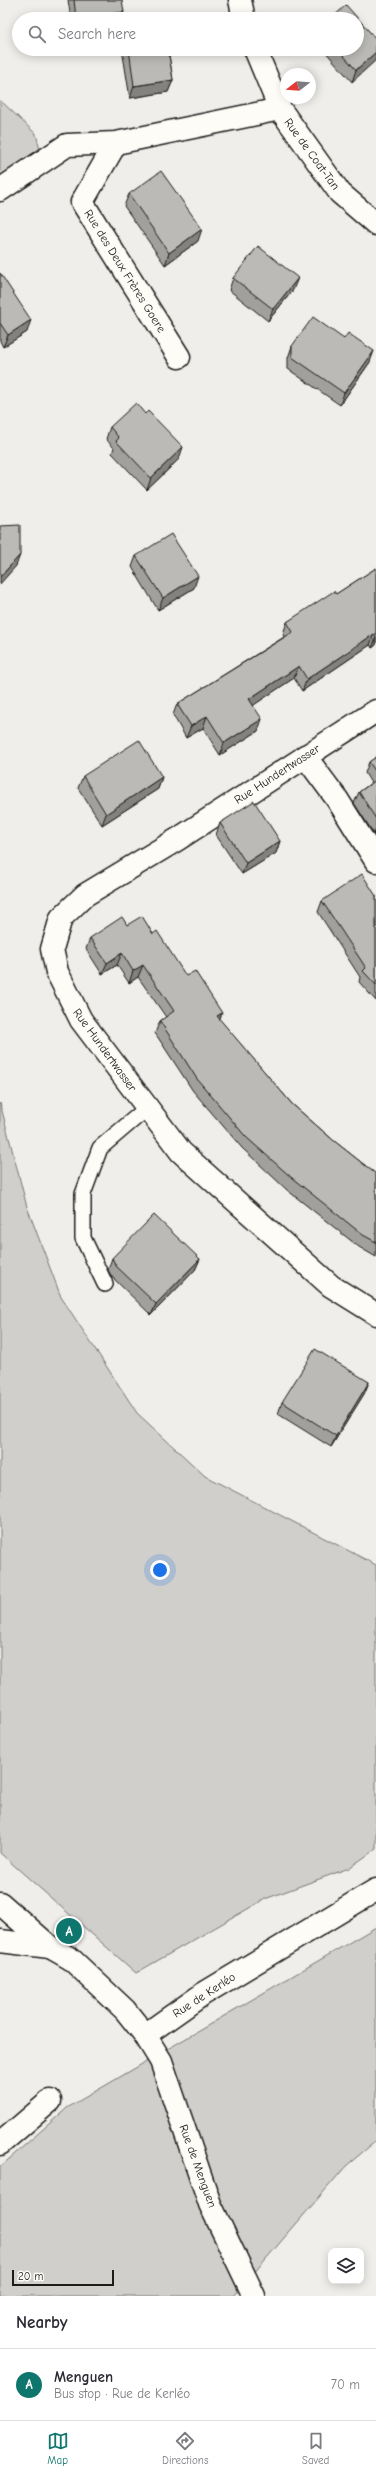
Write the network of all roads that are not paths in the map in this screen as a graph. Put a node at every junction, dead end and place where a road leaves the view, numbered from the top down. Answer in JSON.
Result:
{"nodes":[{"id":1,"x":240,"y":0,"type":"edge"},
{"id":2,"x":243,"y":12,"type":"edge"},
{"id":3,"x":258,"y":56,"type":"edge"},
{"id":4,"x":280,"y":109,"type":"junction"},
{"id":5,"x":116,"y":143,"type":"junction"},
{"id":6,"x":0,"y":190,"type":"edge"},
{"id":7,"x":376,"y":224,"type":"edge"},
{"id":8,"x":179,"y":356,"type":"dead end"},
{"id":9,"x":376,"y":710,"type":"edge"},
{"id":10,"x":305,"y":756,"type":"junction"},
{"id":11,"x":376,"y":860,"type":"edge"},
{"id":12,"x":147,"y":1108,"type":"junction"},
{"id":13,"x":105,"y":1284,"type":"dead end"},
{"id":14,"x":376,"y":1314,"type":"edge"},
{"id":15,"x":376,"y":1890,"type":"edge"},
{"id":16,"x":0,"y":1903,"type":"edge"},
{"id":17,"x":0,"y":1941,"type":"edge"},
{"id":18,"x":50,"y":1947,"type":"junction"},
{"id":19,"x":146,"y":2035,"type":"junction"},
{"id":20,"x":50,"y":2101,"type":"dead end"},
{"id":21,"x":0,"y":2144,"type":"edge"},
{"id":22,"x":254,"y":2296,"type":"edge"}],
"edges":[{"from":1,"to":2,"type":"street"},
{"from":3,"to":4,"type":"street","name":"Rue de Coat-Tan"},
{"from":4,"to":5,"type":"street"},
{"from":4,"to":7,"type":"street","name":"Rue de Coat-Tan"},
{"from":5,"to":6,"type":"street"},
{"from":5,"to":8,"type":"street","name":"Rue des Deux Frères Goere"},
{"from":9,"to":10,"type":"street","name":"Rue Hundertwasser"},
{"from":10,"to":11,"type":"street"},
{"from":10,"to":12,"type":"street","name":"Rue Hundertwasser"},
{"from":12,"to":13,"type":"lane"},
{"from":12,"to":14,"type":"street","name":"Rue Hundertwasser"},
{"from":15,"to":19,"type":"street","name":"Rue de Kerléo"},
{"from":16,"to":18,"type":"street"},
{"from":17,"to":18,"type":"street"},
{"from":18,"to":19,"type":"street"},
{"from":19,"to":22,"type":"street","name":"Rue de Menguen"},
{"from":20,"to":21,"type":"street"}]}
